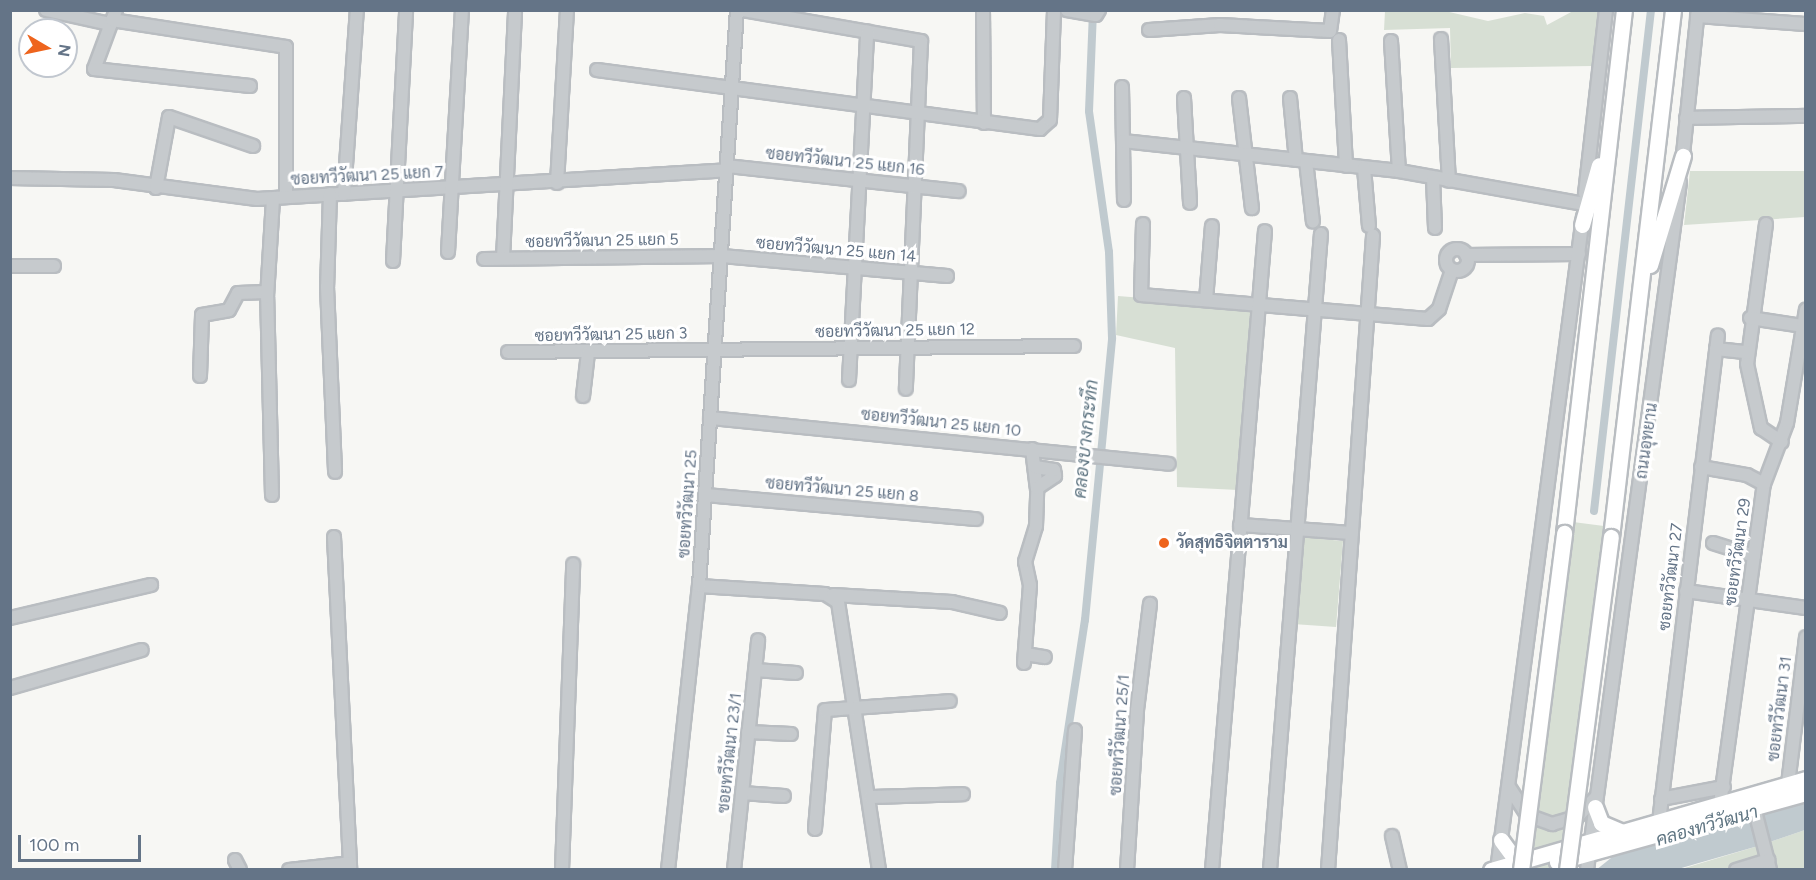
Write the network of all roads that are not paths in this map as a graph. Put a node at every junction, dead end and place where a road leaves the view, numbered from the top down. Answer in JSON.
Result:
{"nodes":[{"id":1,"x":46,"y":10,"type":"edge"},
{"id":2,"x":357,"y":10,"type":"edge"},
{"id":3,"x":406,"y":10,"type":"edge"},
{"id":4,"x":462,"y":10,"type":"edge"},
{"id":5,"x":515,"y":10,"type":"edge"},
{"id":6,"x":567,"y":10,"type":"edge"},
{"id":7,"x":737,"y":10,"type":"edge"},
{"id":8,"x":742,"y":10,"type":"edge"},
{"id":9,"x":983,"y":10,"type":"edge"},
{"id":10,"x":1054,"y":10,"type":"edge"},
{"id":11,"x":1067,"y":10,"type":"edge"},
{"id":12,"x":1333,"y":10,"type":"edge"},
{"id":13,"x":1606,"y":10,"type":"edge"},
{"id":14,"x":1624,"y":10,"type":"edge"},
{"id":15,"x":1673,"y":10,"type":"edge"},
{"id":16,"x":1095,"y":13,"type":"edge"},
{"id":17,"x":1697,"y":13,"type":"edge"},
{"id":18,"x":84,"y":14,"type":"edge"},
{"id":19,"x":113,"y":18,"type":"edge"},
{"id":20,"x":1806,"y":24,"type":"edge"},
{"id":21,"x":1149,"y":30,"type":"dead end"},
{"id":22,"x":867,"y":31,"type":"junction"},
{"id":23,"x":1441,"y":39,"type":"dead end"},
{"id":24,"x":1339,"y":40,"type":"dead end"},
{"id":25,"x":1391,"y":41,"type":"dead end"},
{"id":26,"x":597,"y":70,"type":"dead end"},
{"id":27,"x":733,"y":85,"type":"junction"},
{"id":28,"x":250,"y":86,"type":"dead end"},
{"id":29,"x":1122,"y":87,"type":"dead end"},
{"id":30,"x":1184,"y":98,"type":"dead end"},
{"id":31,"x":1239,"y":98,"type":"dead end"},
{"id":32,"x":1290,"y":98,"type":"dead end"},
{"id":33,"x":1614,"y":101,"type":"junction"},
{"id":34,"x":863,"y":106,"type":"junction"},
{"id":35,"x":919,"y":114,"type":"junction"},
{"id":36,"x":1806,"y":116,"type":"edge"},
{"id":37,"x":1686,"y":118,"type":"junction"},
{"id":38,"x":984,"y":123,"type":"junction"},
{"id":39,"x":1123,"y":141,"type":"junction"},
{"id":40,"x":253,"y":146,"type":"dead end"},
{"id":41,"x":1187,"y":148,"type":"junction"},
{"id":42,"x":1245,"y":155,"type":"junction"},
{"id":43,"x":1683,"y":156,"type":"junction"},
{"id":44,"x":1301,"y":161,"type":"junction"},
{"id":45,"x":1346,"y":166,"type":"junction"},
{"id":46,"x":727,"y":168,"type":"junction"},
{"id":47,"x":1364,"y":168,"type":"junction"},
{"id":48,"x":1399,"y":171,"type":"junction"},
{"id":49,"x":10,"y":178,"type":"edge"},
{"id":50,"x":1433,"y":178,"type":"junction"},
{"id":51,"x":859,"y":180,"type":"junction"},
{"id":52,"x":1449,"y":181,"type":"junction"},
{"id":53,"x":557,"y":183,"type":"junction"},
{"id":54,"x":503,"y":185,"type":"junction"},
{"id":55,"x":915,"y":186,"type":"junction"},
{"id":56,"x":156,"y":188,"type":"junction"},
{"id":57,"x":452,"y":188,"type":"junction"},
{"id":58,"x":398,"y":191,"type":"junction"},
{"id":59,"x":959,"y":191,"type":"dead end"},
{"id":60,"x":330,"y":194,"type":"junction"},
{"id":61,"x":344,"y":194,"type":"junction"},
{"id":62,"x":286,"y":197,"type":"junction"},
{"id":63,"x":273,"y":198,"type":"junction"},
{"id":64,"x":1124,"y":200,"type":"dead end"},
{"id":65,"x":1190,"y":203,"type":"dead end"},
{"id":66,"x":1584,"y":204,"type":"junction"},
{"id":67,"x":1252,"y":208,"type":"dead end"},
{"id":68,"x":1313,"y":222,"type":"dead end"},
{"id":69,"x":1143,"y":224,"type":"dead end"},
{"id":70,"x":1766,"y":224,"type":"dead end"},
{"id":71,"x":1582,"y":225,"type":"junction"},
{"id":72,"x":1212,"y":226,"type":"dead end"},
{"id":73,"x":1435,"y":228,"type":"dead end"},
{"id":74,"x":1265,"y":231,"type":"dead end"},
{"id":75,"x":1321,"y":234,"type":"dead end"},
{"id":76,"x":448,"y":252,"type":"dead end"},
{"id":77,"x":1579,"y":254,"type":"junction"},
{"id":78,"x":722,"y":256,"type":"junction"},
{"id":79,"x":503,"y":258,"type":"junction"},
{"id":80,"x":484,"y":259,"type":"dead end"},
{"id":81,"x":393,"y":261,"type":"dead end"},
{"id":82,"x":10,"y":266,"type":"edge"},
{"id":83,"x":54,"y":266,"type":"dead end"},
{"id":84,"x":857,"y":268,"type":"junction"},
{"id":85,"x":912,"y":273,"type":"junction"},
{"id":86,"x":947,"y":276,"type":"dead end"},
{"id":87,"x":267,"y":292,"type":"junction"},
{"id":88,"x":1640,"y":295,"type":"junction"},
{"id":89,"x":1206,"y":300,"type":"junction"},
{"id":90,"x":1259,"y":305,"type":"junction"},
{"id":91,"x":1314,"y":309,"type":"junction"},
{"id":92,"x":1806,"y":310,"type":"edge"},
{"id":93,"x":1368,"y":314,"type":"junction"},
{"id":94,"x":1750,"y":318,"type":"junction"},
{"id":95,"x":1803,"y":326,"type":"junction"},
{"id":96,"x":1718,"y":336,"type":"dead end"},
{"id":97,"x":1074,"y":346,"type":"dead end"},
{"id":98,"x":852,"y":348,"type":"junction"},
{"id":99,"x":908,"y":348,"type":"junction"},
{"id":100,"x":1716,"y":349,"type":"junction"},
{"id":101,"x":716,"y":350,"type":"junction"},
{"id":102,"x":508,"y":352,"type":"dead end"},
{"id":103,"x":1746,"y":352,"type":"junction"},
{"id":104,"x":588,"y":353,"type":"junction"},
{"id":105,"x":200,"y":376,"type":"dead end"},
{"id":106,"x":849,"y":380,"type":"dead end"},
{"id":107,"x":906,"y":389,"type":"dead end"},
{"id":108,"x":583,"y":396,"type":"dead end"},
{"id":109,"x":710,"y":418,"type":"junction"},
{"id":110,"x":1782,"y":442,"type":"junction"},
{"id":111,"x":1032,"y":449,"type":"junction"},
{"id":112,"x":1169,"y":464,"type":"dead end"},
{"id":113,"x":1035,"y":467,"type":"junction"},
{"id":114,"x":1701,"y":467,"type":"junction"},
{"id":115,"x":335,"y":472,"type":"dead end"},
{"id":116,"x":1764,"y":484,"type":"junction"},
{"id":117,"x":1037,"y":488,"type":"junction"},
{"id":118,"x":272,"y":495,"type":"dead end"},
{"id":119,"x":706,"y":495,"type":"junction"},
{"id":120,"x":976,"y":519,"type":"dead end"},
{"id":121,"x":1240,"y":525,"type":"junction"},
{"id":122,"x":1296,"y":529,"type":"junction"},
{"id":123,"x":1352,"y":533,"type":"junction"},
{"id":124,"x":334,"y":537,"type":"dead end"},
{"id":125,"x":1713,"y":543,"type":"dead end"},
{"id":126,"x":1754,"y":556,"type":"junction"},
{"id":127,"x":573,"y":564,"type":"dead end"},
{"id":128,"x":151,"y":585,"type":"dead end"},
{"id":129,"x":699,"y":586,"type":"junction"},
{"id":130,"x":1686,"y":591,"type":"junction"},
{"id":131,"x":833,"y":595,"type":"junction"},
{"id":132,"x":1748,"y":600,"type":"junction"},
{"id":133,"x":1150,"y":604,"type":"dead end"},
{"id":134,"x":1806,"y":608,"type":"edge"},
{"id":135,"x":1000,"y":613,"type":"dead end"},
{"id":136,"x":10,"y":618,"type":"edge"},
{"id":137,"x":1806,"y":637,"type":"edge"},
{"id":138,"x":758,"y":640,"type":"dead end"},
{"id":139,"x":142,"y":650,"type":"dead end"},
{"id":140,"x":1045,"y":657,"type":"dead end"},
{"id":141,"x":755,"y":670,"type":"junction"},
{"id":142,"x":796,"y":673,"type":"dead end"},
{"id":143,"x":10,"y":688,"type":"edge"},
{"id":144,"x":950,"y":701,"type":"dead end"},
{"id":145,"x":855,"y":706,"type":"junction"},
{"id":146,"x":1075,"y":730,"type":"dead end"},
{"id":147,"x":748,"y":732,"type":"junction"},
{"id":148,"x":791,"y":734,"type":"dead end"},
{"id":149,"x":1806,"y":779,"type":"edge"},
{"id":150,"x":1508,"y":783,"type":"junction"},
{"id":151,"x":1788,"y":784,"type":"junction"},
{"id":152,"x":1724,"y":787,"type":"junction"},
{"id":153,"x":742,"y":793,"type":"junction"},
{"id":154,"x":1806,"y":793,"type":"edge"},
{"id":155,"x":963,"y":794,"type":"dead end"},
{"id":156,"x":784,"y":796,"type":"dead end"},
{"id":157,"x":870,"y":797,"type":"junction"},
{"id":158,"x":1661,"y":799,"type":"junction"},
{"id":159,"x":1596,"y":802,"type":"junction"},
{"id":160,"x":1720,"y":804,"type":"junction"},
{"id":161,"x":1754,"y":806,"type":"junction"},
{"id":162,"x":1659,"y":822,"type":"junction"},
{"id":163,"x":815,"y":829,"type":"dead end"},
{"id":164,"x":1624,"y":833,"type":"junction"},
{"id":165,"x":1392,"y":836,"type":"dead end"},
{"id":166,"x":1501,"y":840,"type":"junction"},
{"id":167,"x":1588,"y":856,"type":"edge"},
{"id":168,"x":1768,"y":859,"type":"edge"},
{"id":169,"x":350,"y":866,"type":"edge"},
{"id":170,"x":1523,"y":867,"type":"edge"},
{"id":171,"x":1495,"y":869,"type":"edge"},
{"id":172,"x":289,"y":870,"type":"edge"},
{"id":173,"x":562,"y":870,"type":"edge"},
{"id":174,"x":668,"y":870,"type":"edge"},
{"id":175,"x":734,"y":870,"type":"edge"},
{"id":176,"x":879,"y":870,"type":"edge"},
{"id":177,"x":1065,"y":870,"type":"edge"},
{"id":178,"x":1127,"y":870,"type":"edge"},
{"id":179,"x":1212,"y":870,"type":"edge"},
{"id":180,"x":1270,"y":870,"type":"edge"},
{"id":181,"x":1328,"y":870,"type":"edge"},
{"id":182,"x":1400,"y":870,"type":"edge"},
{"id":183,"x":1567,"y":870,"type":"edge"},
{"id":184,"x":1736,"y":870,"type":"edge"}],
"edges":[{"from":1,"to":18,"type":"street"},
{"from":2,"to":61,"type":"street"},
{"from":3,"to":58,"type":"street"},
{"from":4,"to":57,"type":"street"},
{"from":5,"to":54,"type":"street"},
{"from":6,"to":53,"type":"street"},
{"from":7,"to":27,"type":"street","name":"ซอยทวีวัฒนา 25"},
{"from":8,"to":22,"type":"street"},
{"from":9,"to":38,"type":"street"},
{"from":10,"to":38,"type":"street"},
{"from":11,"to":16,"type":"street"},
{"from":12,"to":21,"type":"street"},
{"from":13,"to":66,"type":"street"},
{"from":14,"to":33,"type":"main road"},
{"from":15,"to":88,"type":"main road","name":"ถนนอุทยาน"},
{"from":17,"to":20,"type":"street"},
{"from":17,"to":37,"type":"street","name":"ถนนอุทยาน"},
{"from":18,"to":19,"type":"street"},
{"from":19,"to":28,"type":"street"},
{"from":19,"to":62,"type":"street"},
{"from":22,"to":34,"type":"street"},
{"from":22,"to":35,"type":"street"},
{"from":23,"to":52,"type":"street"},
{"from":24,"to":45,"type":"street"},
{"from":25,"to":48,"type":"street"},
{"from":26,"to":27,"type":"street"},
{"from":27,"to":34,"type":"street"},
{"from":27,"to":46,"type":"street","name":"ซอยทวีวัฒนา 25"},
{"from":29,"to":39,"type":"street"},
{"from":30,"to":41,"type":"street"},
{"from":31,"to":42,"type":"street"},
{"from":32,"to":44,"type":"street"},
{"from":33,"to":71,"type":"main road"},
{"from":33,"to":170,"type":"main road","bridge":true},
{"from":34,"to":35,"type":"street"},
{"from":34,"to":51,"type":"street"},
{"from":35,"to":38,"type":"street"},
{"from":35,"to":55,"type":"street"},
{"from":36,"to":37,"type":"street"},
{"from":37,"to":43,"type":"street","name":"ถนนอุทยาน"},
{"from":39,"to":41,"type":"street"},
{"from":39,"to":64,"type":"street"},
{"from":40,"to":56,"type":"street"},
{"from":41,"to":42,"type":"street"},
{"from":41,"to":65,"type":"street"},
{"from":42,"to":44,"type":"street"},
{"from":42,"to":67,"type":"street"},
{"from":43,"to":88,"type":"main road"},
{"from":43,"to":159,"type":"street","name":"ถนนอุทยาน"},
{"from":44,"to":45,"type":"street"},
{"from":44,"to":68,"type":"street"},
{"from":45,"to":47,"type":"street"},
{"from":46,"to":51,"type":"street","name":"ซอยทวีวัฒนา 25 แยก 16"},
{"from":46,"to":53,"type":"street","name":"ซอยทวีวัฒนา 25 แยก 7"},
{"from":46,"to":78,"type":"street","name":"ซอยทวีวัฒนา 25"},
{"from":47,"to":48,"type":"street"},
{"from":47,"to":93,"type":"street"},
{"from":48,"to":50,"type":"street"},
{"from":49,"to":56,"type":"street","name":"ซอยทวีวัฒนา 25 แยก 7"},
{"from":50,"to":52,"type":"street"},
{"from":50,"to":73,"type":"street"},
{"from":51,"to":55,"type":"street","name":"ซอยทวีวัฒนา 25 แยก 16"},
{"from":51,"to":84,"type":"street"},
{"from":52,"to":66,"type":"street"},
{"from":53,"to":54,"type":"street","name":"ซอยทวีวัฒนา 25 แยก 7"},
{"from":54,"to":57,"type":"street","name":"ซอยทวีวัฒนา 25 แยก 7"},
{"from":54,"to":79,"type":"street"},
{"from":55,"to":59,"type":"street","name":"ซอยทวีวัฒนา 25 แยก 16"},
{"from":55,"to":85,"type":"street"},
{"from":56,"to":63,"type":"street","name":"ซอยทวีวัฒนา 25 แยก 7"},
{"from":57,"to":58,"type":"street","name":"ซอยทวีวัฒนา 25 แยก 7"},
{"from":57,"to":76,"type":"street"},
{"from":58,"to":61,"type":"street","name":"ซอยทวีวัฒนา 25 แยก 7"},
{"from":58,"to":81,"type":"street"},
{"from":60,"to":61,"type":"street","name":"ซอยทวีวัฒนา 25 แยก 7"},
{"from":60,"to":62,"type":"street","name":"ซอยทวีวัฒนา 25 แยก 7"},
{"from":60,"to":115,"type":"street"},
{"from":62,"to":63,"type":"street","name":"ซอยทวีวัฒนา 25 แยก 7"},
{"from":63,"to":87,"type":"street"},
{"from":66,"to":71,"type":"street"},
{"from":69,"to":89,"type":"street"},
{"from":70,"to":94,"type":"street"},
{"from":71,"to":77,"type":"street"},
{"from":72,"to":89,"type":"street"},
{"from":74,"to":90,"type":"street"},
{"from":75,"to":91,"type":"street"},
{"from":77,"to":93,"type":"street"},
{"from":77,"to":150,"type":"street"},
{"from":78,"to":79,"type":"street","name":"ซอยทวีวัฒนา 25 แยก 5"},
{"from":78,"to":84,"type":"street","name":"ซอยทวีวัฒนา 25 แยก 14"},
{"from":78,"to":101,"type":"street","name":"ซอยทวีวัฒนา 25"},
{"from":79,"to":80,"type":"street","name":"ซอยทวีวัฒนา 25 แยก 5"},
{"from":82,"to":83,"type":"street"},
{"from":84,"to":85,"type":"street","name":"ซอยทวีวัฒนา 25 แยก 14"},
{"from":84,"to":98,"type":"street"},
{"from":85,"to":86,"type":"street","name":"ซอยทวีวัฒนา 25 แยก 14"},
{"from":85,"to":99,"type":"street"},
{"from":87,"to":105,"type":"street"},
{"from":87,"to":118,"type":"street"},
{"from":88,"to":183,"type":"main road","name":"ถนนอุทยาน","bridge":true},
{"from":89,"to":90,"type":"street"},
{"from":90,"to":91,"type":"street"},
{"from":90,"to":121,"type":"street"},
{"from":91,"to":93,"type":"street"},
{"from":91,"to":122,"type":"street"},
{"from":92,"to":95,"type":"street","name":"ซอยทวีวัฒนา 29"},
{"from":93,"to":123,"type":"street"},
{"from":94,"to":95,"type":"street"},
{"from":94,"to":103,"type":"street"},
{"from":95,"to":110,"type":"street","name":"ซอยทวีวัฒนา 29"},
{"from":96,"to":100,"type":"street","name":"ซอยทวีวัฒนา 27"},
{"from":97,"to":99,"type":"street","name":"ซอยทวีวัฒนา 25 แยก 12"},
{"from":98,"to":99,"type":"street","name":"ซอยทวีวัฒนา 25 แยก 12"},
{"from":98,"to":101,"type":"street","name":"ซอยทวีวัฒนา 25 แยก 12"},
{"from":98,"to":106,"type":"street"},
{"from":99,"to":107,"type":"street"},
{"from":100,"to":103,"type":"street"},
{"from":100,"to":114,"type":"street","name":"ซอยทวีวัฒนา 27"},
{"from":101,"to":104,"type":"street","name":"ซอยทวีวัฒนา 25 แยก 3"},
{"from":101,"to":109,"type":"street","name":"ซอยทวีวัฒนา 25"},
{"from":102,"to":104,"type":"street","name":"ซอยทวีวัฒนา 25 แยก 3"},
{"from":103,"to":110,"type":"street"},
{"from":104,"to":108,"type":"street"},
{"from":109,"to":111,"type":"street","name":"ซอยทวีวัฒนา 25 แยก 10"},
{"from":109,"to":119,"type":"street","name":"ซอยทวีวัฒนา 25"},
{"from":110,"to":116,"type":"street","name":"ซอยทวีวัฒนา 29"},
{"from":111,"to":112,"type":"street","name":"ซอยทวีวัฒนา 25 แยก 10"},
{"from":111,"to":113,"type":"street"},
{"from":113,"to":117,"type":"street"},
{"from":113,"to":117,"type":"street"},
{"from":114,"to":116,"type":"street"},
{"from":114,"to":130,"type":"street","name":"ซอยทวีวัฒนา 27"},
{"from":116,"to":126,"type":"street","name":"ซอยทวีวัฒนา 29"},
{"from":117,"to":140,"type":"street"},
{"from":119,"to":120,"type":"street","name":"ซอยทวีวัฒนา 25 แยก 8"},
{"from":119,"to":129,"type":"street","name":"ซอยทวีวัฒนา 25"},
{"from":121,"to":122,"type":"street"},
{"from":121,"to":179,"type":"street"},
{"from":122,"to":123,"type":"street"},
{"from":122,"to":180,"type":"street"},
{"from":123,"to":181,"type":"street"},
{"from":124,"to":169,"type":"street"},
{"from":125,"to":126,"type":"street"},
{"from":126,"to":132,"type":"street","name":"ซอยทวีวัฒนา 29"},
{"from":127,"to":173,"type":"street"},
{"from":128,"to":136,"type":"street"},
{"from":129,"to":131,"type":"street"},
{"from":129,"to":174,"type":"street","name":"ซอยทวีวัฒนา 25"},
{"from":130,"to":132,"type":"street"},
{"from":130,"to":158,"type":"street","name":"ซอยทวีวัฒนา 27"},
{"from":131,"to":135,"type":"street"},
{"from":131,"to":145,"type":"street"},
{"from":132,"to":134,"type":"street"},
{"from":132,"to":152,"type":"street","name":"ซอยทวีวัฒนา 29"},
{"from":133,"to":178,"type":"street","name":"ซอยทวีวัฒนา 25/1"},
{"from":137,"to":151,"type":"street","name":"ซอยทวีวัฒนา 31"},
{"from":138,"to":141,"type":"street","name":"ซอยทวีวัฒนา 23/1"},
{"from":139,"to":143,"type":"street"},
{"from":141,"to":142,"type":"street"},
{"from":141,"to":147,"type":"street","name":"ซอยทวีวัฒนา 23/1"},
{"from":144,"to":145,"type":"street"},
{"from":145,"to":157,"type":"street"},
{"from":145,"to":163,"type":"street"},
{"from":146,"to":177,"type":"street"},
{"from":147,"to":148,"type":"street"},
{"from":147,"to":153,"type":"street","name":"ซอยทวีวัฒนา 23/1"},
{"from":149,"to":151,"type":"main road"},
{"from":150,"to":159,"type":"street"},
{"from":150,"to":166,"type":"street"},
{"from":151,"to":161,"type":"main road"},
{"from":152,"to":158,"type":"street"},
{"from":152,"to":160,"type":"street","name":"ซอยทวีวัฒนา 29"},
{"from":153,"to":156,"type":"street"},
{"from":153,"to":175,"type":"street","name":"ซอยทวีวัฒนา 23/1"},
{"from":154,"to":161,"type":"main road"},
{"from":155,"to":157,"type":"street"},
{"from":157,"to":176,"type":"street"},
{"from":158,"to":162,"type":"street","name":"ซอยทวีวัฒนา 27"},
{"from":159,"to":164,"type":"main road"},
{"from":159,"to":167,"type":"street","name":"ถนนอุทยาน"},
{"from":160,"to":161,"type":"main road"},
{"from":160,"to":162,"type":"main road"},
{"from":161,"to":167,"type":"main road"},
{"from":161,"to":168,"type":"street"},
{"from":162,"to":164,"type":"main road"},
{"from":164,"to":167,"type":"main road"},
{"from":165,"to":182,"type":"street"},
{"from":166,"to":170,"type":"main road"},
{"from":166,"to":171,"type":"street"},
{"from":167,"to":170,"type":"main road"},
{"from":168,"to":184,"type":"street"},
{"from":169,"to":172,"type":"street"},
{"from":170,"to":171,"type":"main road"}]}
